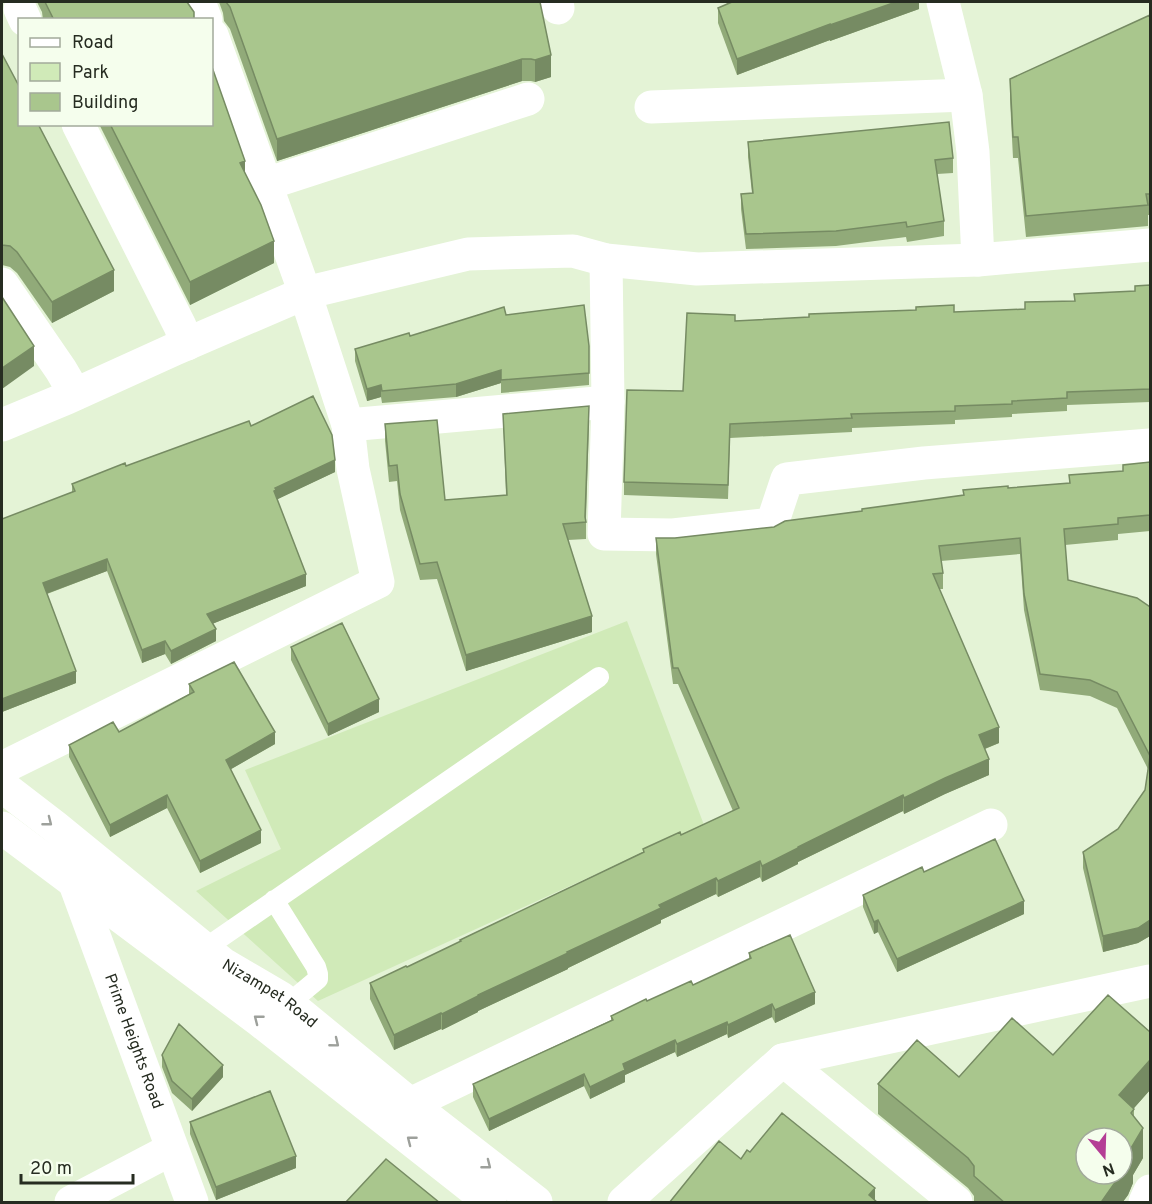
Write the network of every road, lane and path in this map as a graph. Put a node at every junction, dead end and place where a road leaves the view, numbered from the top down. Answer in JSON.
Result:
{"nodes":[{"id":1,"x":199,"y":2,"type":"edge"},
{"id":2,"x":943,"y":2,"type":"edge"},
{"id":3,"x":205,"y":18,"type":"edge"},
{"id":4,"x":213,"y":38,"type":"edge"},
{"id":5,"x":966,"y":95,"type":"junction"},
{"id":6,"x":528,"y":99,"type":"dead end"},
{"id":7,"x":651,"y":107,"type":"dead end"},
{"id":8,"x":79,"y":126,"type":"edge"},
{"id":9,"x":266,"y":184,"type":"junction"},
{"id":10,"x":1150,"y":245,"type":"edge"},
{"id":11,"x":606,"y":260,"type":"junction"},
{"id":12,"x":978,"y":260,"type":"junction"},
{"id":13,"x":2,"y":284,"type":"edge"},
{"id":14,"x":305,"y":293,"type":"junction"},
{"id":15,"x":187,"y":344,"type":"junction"},
{"id":16,"x":75,"y":394,"type":"junction"},
{"id":17,"x":608,"y":402,"type":"junction"},
{"id":18,"x":2,"y":425,"type":"edge"},
{"id":19,"x":348,"y":425,"type":"junction"},
{"id":20,"x":1150,"y":445,"type":"edge"},
{"id":21,"x":599,"y":677,"type":"dead end"},
{"id":22,"x":2,"y":768,"type":"edge"},
{"id":23,"x":2,"y":786,"type":"edge"},
{"id":24,"x":992,"y":825,"type":"dead end"},
{"id":25,"x":2,"y":828,"type":"edge"},
{"id":26,"x":74,"y":881,"type":"junction"},
{"id":27,"x":274,"y":900,"type":"junction"},
{"id":28,"x":204,"y":949,"type":"junction"},
{"id":29,"x":1150,"y":981,"type":"edge"},
{"id":30,"x":288,"y":1004,"type":"junction"},
{"id":31,"x":783,"y":1060,"type":"junction"},
{"id":32,"x":410,"y":1104,"type":"junction"},
{"id":33,"x":172,"y":1149,"type":"junction"},
{"id":34,"x":1150,"y":1191,"type":"edge"},
{"id":35,"x":71,"y":1203,"type":"edge"},
{"id":36,"x":192,"y":1203,"type":"edge"},
{"id":37,"x":490,"y":1203,"type":"edge"},
{"id":38,"x":536,"y":1203,"type":"edge"},
{"id":39,"x":624,"y":1203,"type":"edge"},
{"id":40,"x":956,"y":1203,"type":"edge"},
{"id":41,"x":1145,"y":1203,"type":"edge"}],
"edges":[{"from":1,"to":3,"type":"street"},
{"from":2,"to":5,"type":"street"},
{"from":4,"to":9,"type":"street"},
{"from":5,"to":7,"type":"street"},
{"from":5,"to":12,"type":"street"},
{"from":6,"to":9,"type":"street"},
{"from":8,"to":15,"type":"street"},
{"from":9,"to":14,"type":"street"},
{"from":10,"to":12,"type":"street"},
{"from":11,"to":12,"type":"street"},
{"from":11,"to":14,"type":"street"},
{"from":11,"to":17,"type":"street"},
{"from":13,"to":16,"type":"street"},
{"from":14,"to":15,"type":"street"},
{"from":14,"to":19,"type":"street"},
{"from":15,"to":16,"type":"street"},
{"from":16,"to":18,"type":"street"},
{"from":17,"to":19,"type":"street"},
{"from":17,"to":20,"type":"street"},
{"from":19,"to":22,"type":"street"},
{"from":21,"to":27,"type":"lane"},
{"from":23,"to":28,"type":"street","name":"Nizampet Road","one_way":true},
{"from":24,"to":32,"type":"street"},
{"from":25,"to":26,"type":"street","name":"Nizampet Road"},
{"from":26,"to":33,"type":"street","name":"Prime Heights Road"},
{"from":37,"to":26,"type":"street","name":"Nizampet Road","one_way":true},
{"from":27,"to":28,"type":"lane"},
{"from":27,"to":30,"type":"lane"},
{"from":28,"to":30,"type":"street","name":"Nizampet Road"},
{"from":29,"to":31,"type":"street"},
{"from":30,"to":32,"type":"street","name":"Nizampet Road","one_way":true},
{"from":31,"to":39,"type":"street"},
{"from":31,"to":40,"type":"street"},
{"from":32,"to":38,"type":"street","name":"Nizampet Road","one_way":true},
{"from":33,"to":35,"type":"street"},
{"from":33,"to":36,"type":"street","name":"Prime Heights Road"},
{"from":34,"to":41,"type":"street"}]}
